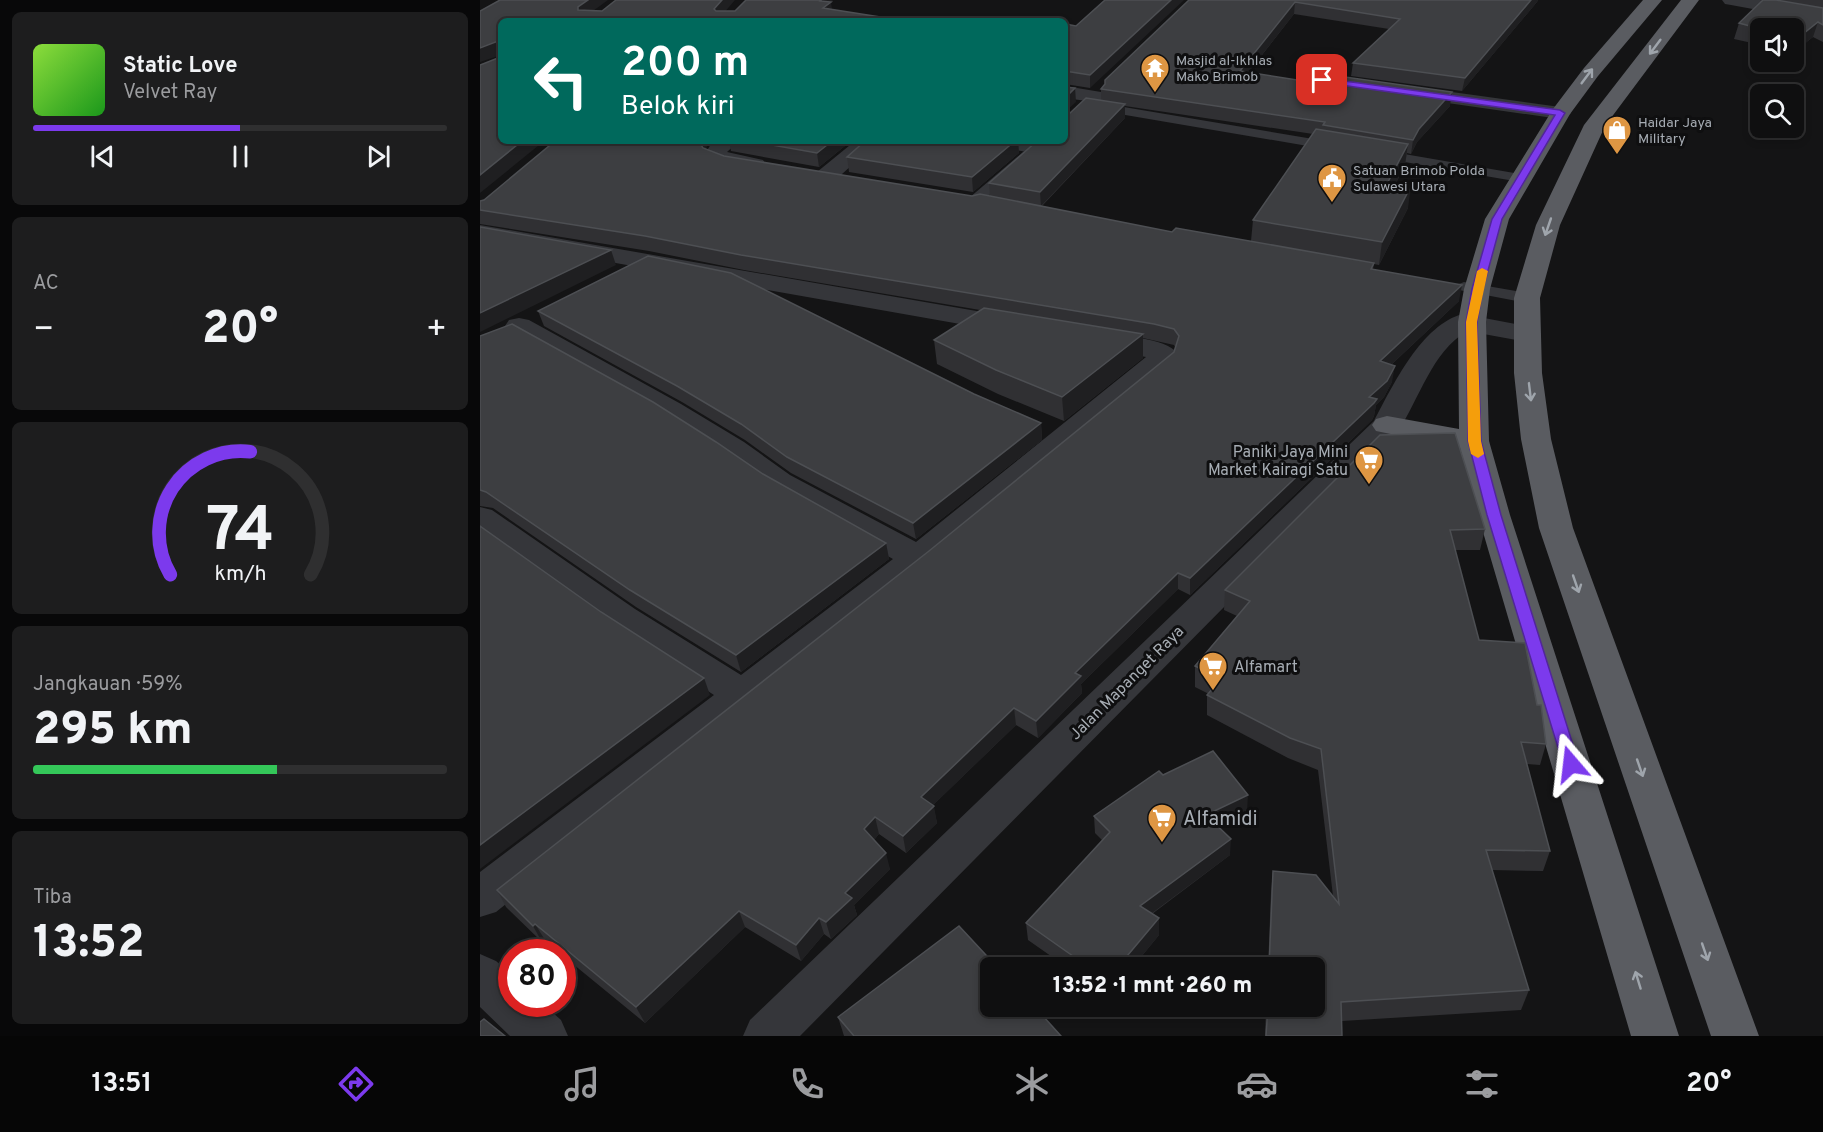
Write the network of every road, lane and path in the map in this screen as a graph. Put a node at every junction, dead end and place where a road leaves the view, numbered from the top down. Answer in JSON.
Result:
{"nodes":[{"id":1,"x":1653,"y":0,"type":"edge"},
{"id":2,"x":1690,"y":0,"type":"edge"},
{"id":3,"x":1731,"y":0,"type":"edge"},
{"id":4,"x":1823,"y":17,"type":"edge"},
{"id":5,"x":1322,"y":80,"type":"dead end"},
{"id":6,"x":1068,"y":92,"type":"edge"},
{"id":7,"x":1098,"y":92,"type":"joint"},
{"id":8,"x":1560,"y":113,"type":"junction"},
{"id":9,"x":724,"y":144,"type":"edge"},
{"id":10,"x":863,"y":144,"type":"edge"},
{"id":11,"x":1040,"y":144,"type":"edge"},
{"id":12,"x":1344,"y":148,"type":"edge"},
{"id":13,"x":1367,"y":152,"type":"edge"},
{"id":14,"x":772,"y":168,"type":"edge"},
{"id":15,"x":1520,"y":178,"type":"junction"},
{"id":16,"x":853,"y":182,"type":"edge"},
{"id":17,"x":1009,"y":207,"type":"edge"},
{"id":18,"x":480,"y":232,"type":"edge"},
{"id":19,"x":649,"y":261,"type":"junction"},
{"id":20,"x":741,"y":280,"type":"junction"},
{"id":21,"x":609,"y":281,"type":"edge"},
{"id":22,"x":1468,"y":299,"type":"junction"},
{"id":23,"x":549,"y":311,"type":"edge"},
{"id":24,"x":1527,"y":316,"type":"junction"},
{"id":25,"x":821,"y":320,"type":"edge"},
{"id":26,"x":1036,"y":330,"type":"edge"},
{"id":27,"x":1071,"y":336,"type":"edge"},
{"id":28,"x":1387,"y":425,"type":"junction"},
{"id":29,"x":1474,"y":441,"type":"junction"},
{"id":30,"x":480,"y":518,"type":"edge"},
{"id":31,"x":918,"y":558,"type":"junction"},
{"id":32,"x":742,"y":694,"type":"junction"},
{"id":33,"x":480,"y":898,"type":"edge"},
{"id":34,"x":480,"y":976,"type":"edge"},
{"id":35,"x":544,"y":1036,"type":"edge"},
{"id":36,"x":767,"y":1036,"type":"edge"},
{"id":37,"x":1655,"y":1036,"type":"edge"},
{"id":38,"x":1735,"y":1036,"type":"edge"}],
"edges":[{"from":8,"to":1,"type":"highway","one_way":true},
{"from":2,"to":24,"type":"highway","one_way":true},
{"from":3,"to":4,"type":"street"},
{"from":5,"to":8,"type":"street"},
{"from":6,"to":7,"type":"street"},
{"from":7,"to":12,"type":"lane"},
{"from":8,"to":15,"type":"highway"},
{"from":9,"to":14,"type":"street"},
{"from":10,"to":16,"type":"street"},
{"from":11,"to":17,"type":"lane"},
{"from":13,"to":15,"type":"lane"},
{"from":15,"to":22,"type":"highway"},
{"from":18,"to":19,"type":"street"},
{"from":19,"to":20,"type":"street"},
{"from":19,"to":21,"type":"street"},
{"from":20,"to":25,"type":"street"},
{"from":20,"to":26,"type":"street"},
{"from":22,"to":24,"type":"street"},
{"from":22,"to":28,"type":"street","name":"Jalan Mapanget Raya"},
{"from":22,"to":29,"type":"highway"},
{"from":23,"to":31,"type":"street"},
{"from":24,"to":38,"type":"highway","one_way":true},
{"from":27,"to":31,"type":"street"},
{"from":28,"to":29,"type":"highway"},
{"from":28,"to":36,"type":"street","name":"Jalan Mapanget Raya"},
{"from":37,"to":29,"type":"highway","one_way":true},
{"from":30,"to":32,"type":"street"},
{"from":31,"to":32,"type":"street"},
{"from":32,"to":33,"type":"street"},
{"from":34,"to":35,"type":"street"}]}
